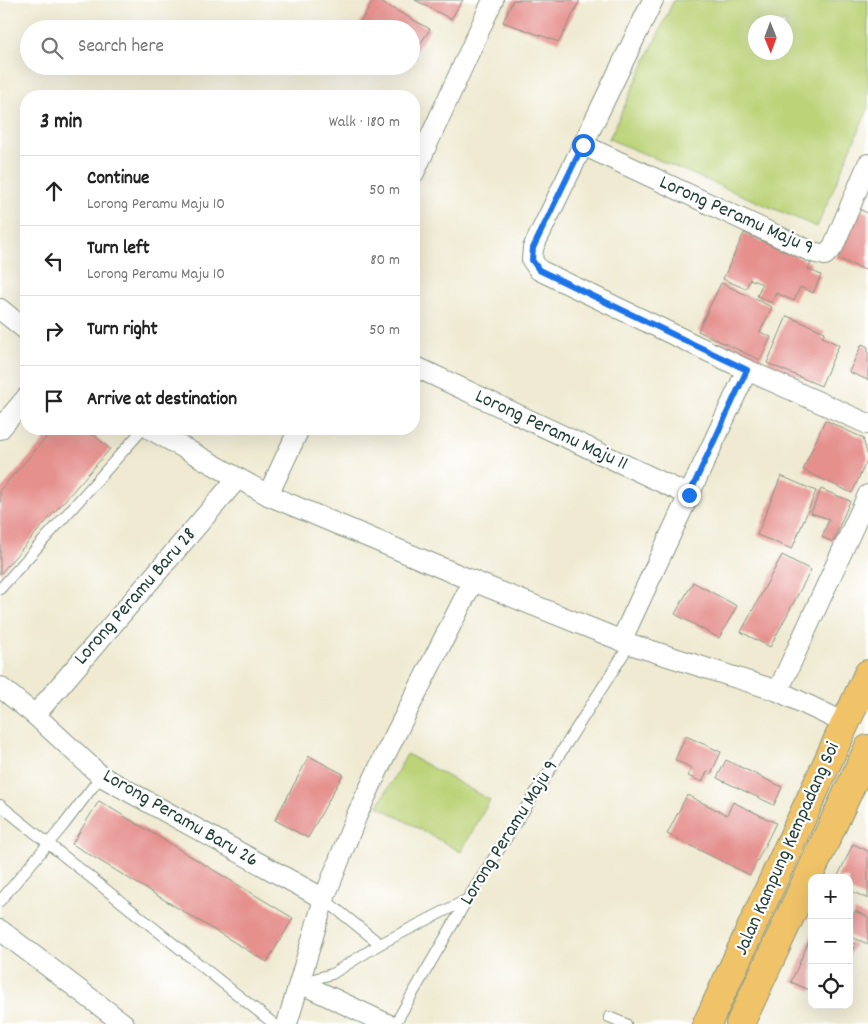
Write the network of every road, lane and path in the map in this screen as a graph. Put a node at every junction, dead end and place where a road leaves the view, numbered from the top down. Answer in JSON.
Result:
{"nodes":[{"id":1,"x":493,"y":0,"type":"edge"},
{"id":2,"x":652,"y":0,"type":"edge"},
{"id":3,"x":583,"y":145,"type":"junction"},
{"id":4,"x":420,"y":160,"type":"edge"},
{"id":5,"x":868,"y":164,"type":"edge"},
{"id":6,"x":0,"y":309,"type":"edge"},
{"id":7,"x":20,"y":325,"type":"edge"},
{"id":8,"x":420,"y":369,"type":"edge"},
{"id":9,"x":747,"y":370,"type":"junction"},
{"id":10,"x":20,"y":405,"type":"edge"},
{"id":11,"x":868,"y":424,"type":"edge"},
{"id":12,"x":0,"y":429,"type":"edge"},
{"id":13,"x":138,"y":435,"type":"edge"},
{"id":14,"x":160,"y":435,"type":"edge"},
{"id":15,"x":296,"y":435,"type":"edge"},
{"id":16,"x":237,"y":479,"type":"junction"},
{"id":17,"x":268,"y":495,"type":"junction"},
{"id":18,"x":689,"y":495,"type":"junction"},
{"id":19,"x":868,"y":495,"type":"edge"},
{"id":20,"x":473,"y":582,"type":"junction"},
{"id":21,"x":0,"y":589,"type":"edge"},
{"id":22,"x":626,"y":642,"type":"junction"},
{"id":23,"x":868,"y":674,"type":"edge"},
{"id":24,"x":0,"y":686,"type":"edge"},
{"id":25,"x":778,"y":691,"type":"junction"},
{"id":26,"x":35,"y":715,"type":"junction"},
{"id":27,"x":844,"y":723,"type":"junction"},
{"id":28,"x":868,"y":749,"type":"edge"},
{"id":29,"x":101,"y":776,"type":"junction"},
{"id":30,"x":0,"y":805,"type":"edge"},
{"id":31,"x":48,"y":844,"type":"junction"},
{"id":32,"x":324,"y":899,"type":"junction"},
{"id":33,"x":467,"y":900,"type":"junction"},
{"id":34,"x":0,"y":901,"type":"edge"},
{"id":35,"x":0,"y":930,"type":"edge"},
{"id":36,"x":380,"y":944,"type":"junction"},
{"id":37,"x":300,"y":983,"type":"junction"},
{"id":38,"x":609,"y":1016,"type":"dead end"},
{"id":39,"x":121,"y":1023,"type":"edge"},
{"id":40,"x":274,"y":1024,"type":"edge"},
{"id":41,"x":286,"y":1024,"type":"edge"},
{"id":42,"x":387,"y":1024,"type":"edge"},
{"id":43,"x":395,"y":1024,"type":"edge"},
{"id":44,"x":626,"y":1024,"type":"edge"},
{"id":45,"x":707,"y":1024,"type":"edge"},
{"id":46,"x":740,"y":1024,"type":"edge"}],
"edges":[{"from":1,"to":4,"type":"street"},
{"from":2,"to":3,"type":"street"},
{"from":3,"to":5,"type":"street","name":"Lorong Peramu Maju 9"},
{"from":3,"to":9,"type":"street"},
{"from":6,"to":7,"type":"street"},
{"from":8,"to":18,"type":"street","name":"Lorong Peramu Maju 11"},
{"from":9,"to":11,"type":"street"},
{"from":9,"to":18,"type":"street"},
{"from":10,"to":12,"type":"street"},
{"from":13,"to":21,"type":"lane"},
{"from":14,"to":16,"type":"street"},
{"from":15,"to":17,"type":"street"},
{"from":16,"to":17,"type":"street"},
{"from":16,"to":26,"type":"street","name":"Lorong Peramu Baru 28"},
{"from":17,"to":20,"type":"street"},
{"from":18,"to":22,"type":"street"},
{"from":19,"to":25,"type":"street"},
{"from":20,"to":22,"type":"street"},
{"from":20,"to":32,"type":"street"},
{"from":22,"to":25,"type":"street"},
{"from":22,"to":33,"type":"lane","name":"Lorong Peramu Maju 9"},
{"from":23,"to":27,"type":"highway","name":"Jalan Kampung Kempadang Soi"},
{"from":24,"to":26,"type":"street","name":"Lorong Peramu Baru 26"},
{"from":25,"to":27,"type":"street"},
{"from":26,"to":29,"type":"street","name":"Lorong Peramu Baru 26"},
{"from":27,"to":45,"type":"highway","name":"Jalan Kampung Kempadang Soi"},
{"from":28,"to":46,"type":"highway","name":"Jalan Kampung Kempadang Soi"},
{"from":29,"to":31,"type":"lane"},
{"from":29,"to":32,"type":"street","name":"Lorong Peramu Baru 26"},
{"from":30,"to":31,"type":"lane"},
{"from":31,"to":34,"type":"lane"},
{"from":31,"to":40,"type":"lane"},
{"from":32,"to":36,"type":"lane"},
{"from":32,"to":37,"type":"street"},
{"from":33,"to":36,"type":"lane"},
{"from":33,"to":43,"type":"lane","name":"Lorong Peramu Maju 9"},
{"from":35,"to":39,"type":"street"},
{"from":36,"to":37,"type":"lane"},
{"from":37,"to":41,"type":"street"},
{"from":37,"to":42,"type":"street"},
{"from":38,"to":44,"type":"lane"}]}
